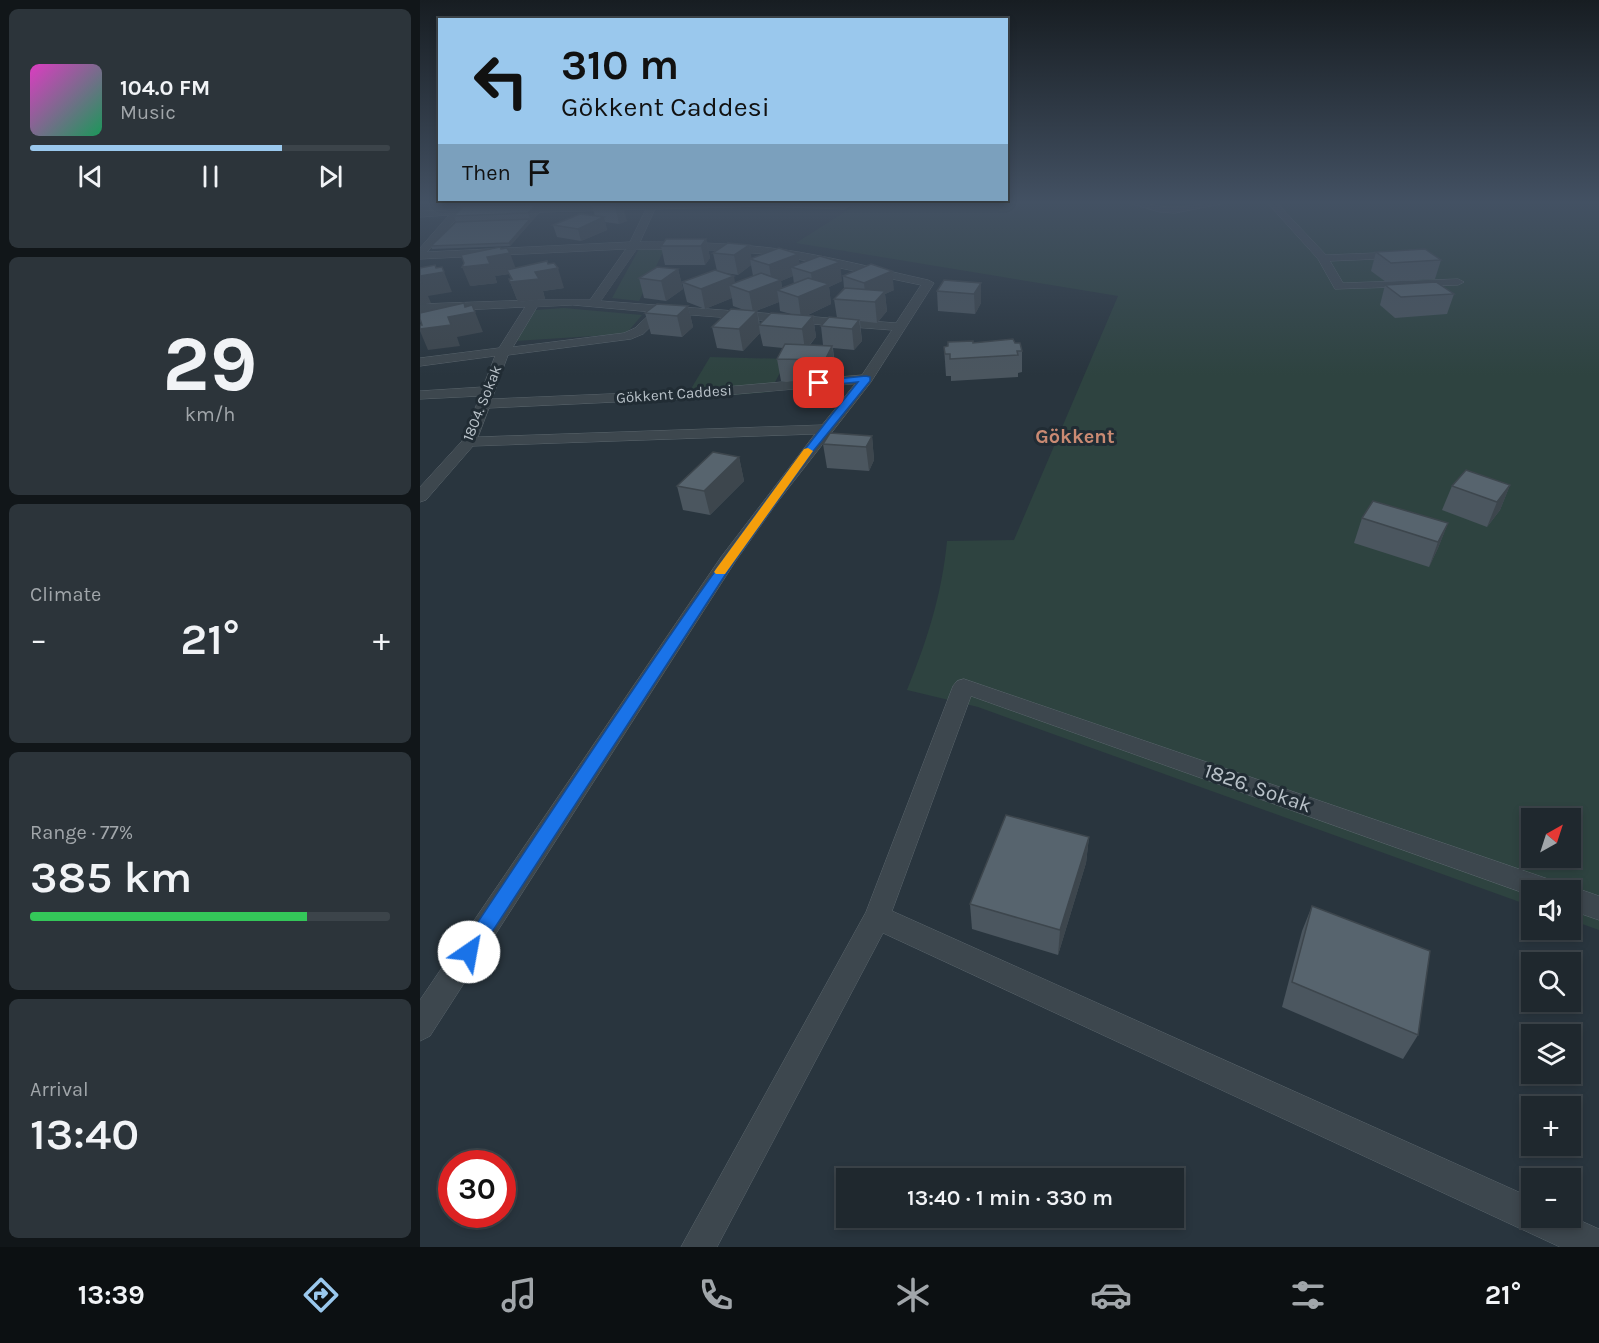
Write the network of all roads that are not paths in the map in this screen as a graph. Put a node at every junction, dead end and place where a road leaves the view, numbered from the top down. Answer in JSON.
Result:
{"nodes":[{"id":1,"x":624,"y":259,"type":"edge"},
{"id":2,"x":808,"y":259,"type":"edge"},
{"id":3,"x":1324,"y":259,"type":"edge"},
{"id":4,"x":1458,"y":282,"type":"dead end"},
{"id":5,"x":534,"y":303,"type":"junction"},
{"id":6,"x":594,"y":303,"type":"junction"},
{"id":7,"x":420,"y":308,"type":"edge"},
{"id":8,"x":662,"y":309,"type":"junction"},
{"id":9,"x":900,"y":327,"type":"junction"},
{"id":10,"x":503,"y":352,"type":"junction"},
{"id":11,"x":420,"y":362,"type":"edge"},
{"id":12,"x":866,"y":379,"type":"junction"},
{"id":13,"x":420,"y":395,"type":"edge"},
{"id":14,"x":485,"y":398,"type":"junction"},
{"id":15,"x":825,"y":429,"type":"junction"},
{"id":16,"x":469,"y":442,"type":"junction"},
{"id":17,"x":420,"y":497,"type":"edge"},
{"id":18,"x":1521,"y":881,"type":"edge"},
{"id":19,"x":1581,"y":902,"type":"edge"},
{"id":20,"x":1599,"y":908,"type":"edge"},
{"id":21,"x":877,"y":917,"type":"junction"},
{"id":22,"x":420,"y":1026,"type":"edge"},
{"id":23,"x":1521,"y":1212,"type":"edge"},
{"id":24,"x":1557,"y":1228,"type":"edge"},
{"id":25,"x":698,"y":1247,"type":"edge"},
{"id":26,"x":1599,"y":1247,"type":"edge"}],
"edges":[{"from":1,"to":6,"type":"street"},
{"from":2,"to":9,"type":"street"},
{"from":3,"to":4,"type":"street"},
{"from":5,"to":6,"type":"street"},
{"from":5,"to":7,"type":"street"},
{"from":5,"to":10,"type":"street","name":"1804. Sokak"},
{"from":6,"to":8,"type":"street"},
{"from":8,"to":9,"type":"street"},
{"from":8,"to":10,"type":"street"},
{"from":9,"to":12,"type":"street"},
{"from":10,"to":11,"type":"street"},
{"from":10,"to":14,"type":"street","name":"1804. Sokak"},
{"from":12,"to":14,"type":"street","name":"Gökkent Caddesi"},
{"from":12,"to":15,"type":"street"},
{"from":13,"to":14,"type":"street","name":"Gökkent Caddesi"},
{"from":14,"to":16,"type":"street","name":"1804. Sokak"},
{"from":15,"to":16,"type":"street"},
{"from":15,"to":22,"type":"street"},
{"from":16,"to":17,"type":"street","name":"1804. Sokak"},
{"from":18,"to":21,"type":"street","name":"1826. Sokak"},
{"from":19,"to":20,"type":"street"},
{"from":21,"to":23,"type":"street"},
{"from":21,"to":25,"type":"street"},
{"from":24,"to":26,"type":"street"}]}
